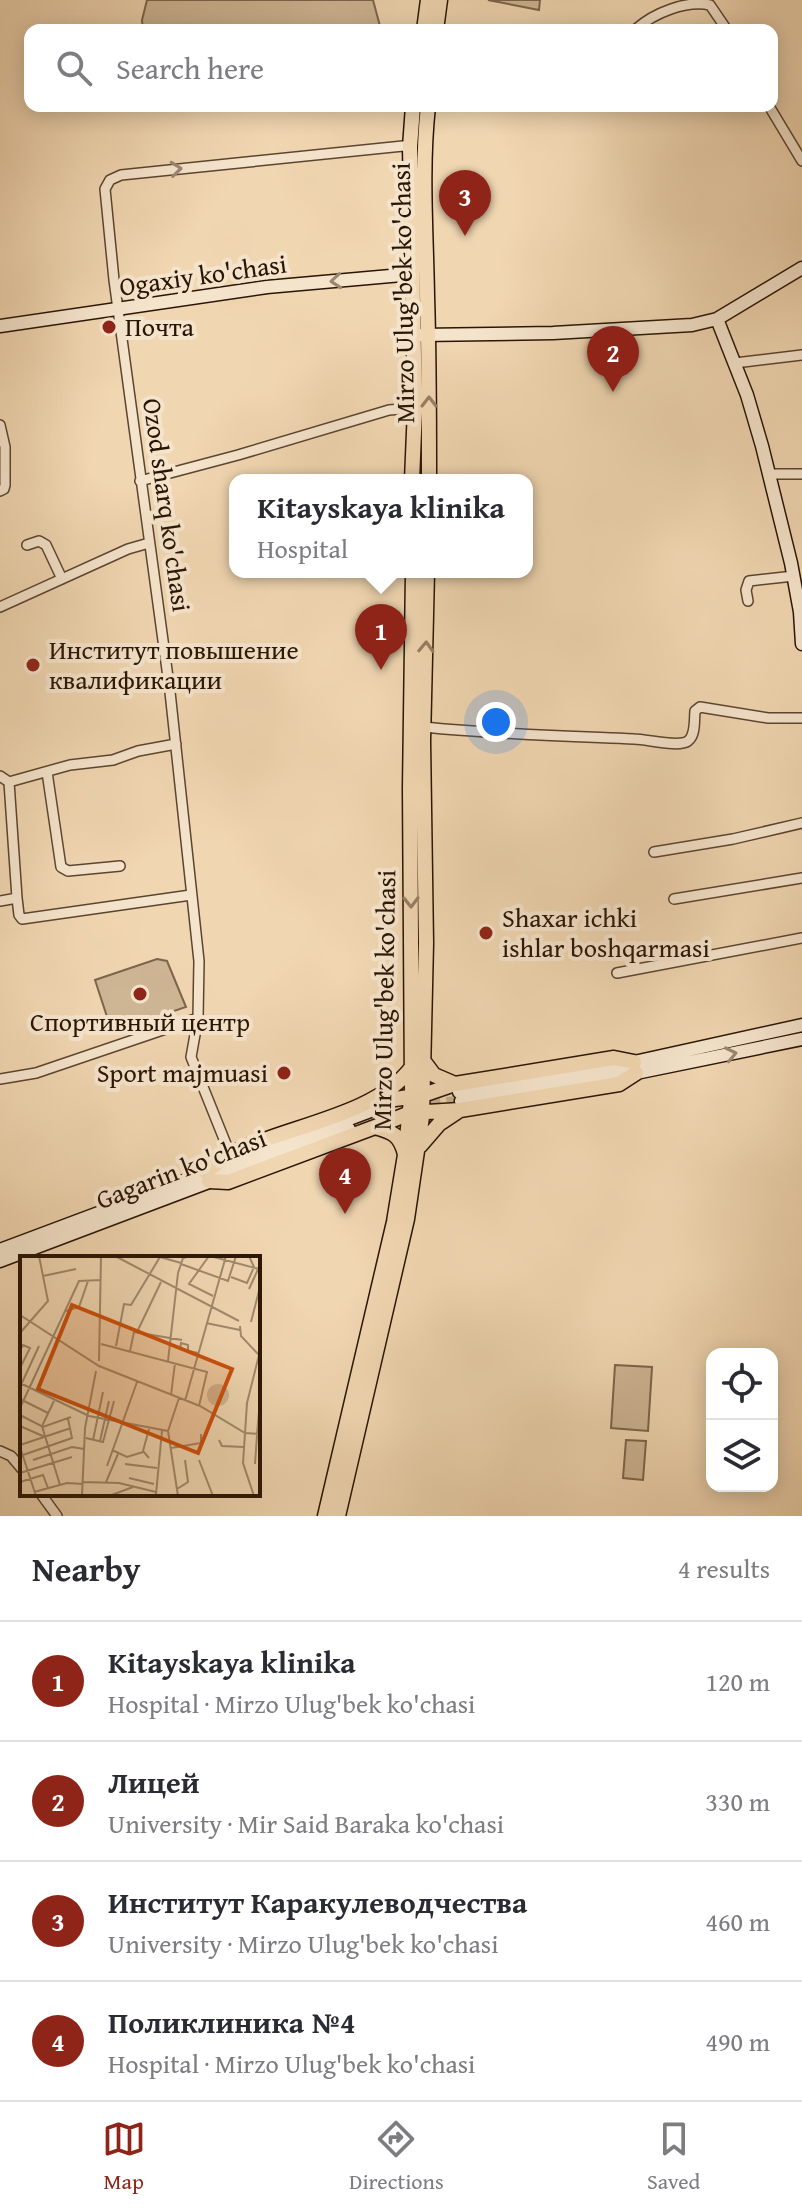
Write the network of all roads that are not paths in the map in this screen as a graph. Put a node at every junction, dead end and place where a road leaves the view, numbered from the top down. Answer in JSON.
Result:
{"nodes":[{"id":1,"x":428,"y":0,"type":"edge"},
{"id":2,"x":440,"y":0,"type":"edge"},
{"id":3,"x":425,"y":24,"type":"edge"},
{"id":4,"x":437,"y":24,"type":"edge"},
{"id":5,"x":642,"y":24,"type":"edge"},
{"id":6,"x":723,"y":24,"type":"edge"},
{"id":7,"x":413,"y":112,"type":"edge"},
{"id":8,"x":427,"y":112,"type":"edge"},
{"id":9,"x":773,"y":112,"type":"edge"},
{"id":10,"x":410,"y":147,"type":"junction"},
{"id":11,"x":802,"y":161,"type":"edge"},
{"id":12,"x":802,"y":268,"type":"edge"},
{"id":13,"x":413,"y":274,"type":"junction"},
{"id":14,"x":119,"y":308,"type":"junction"},
{"id":15,"x":717,"y":319,"type":"junction"},
{"id":16,"x":0,"y":326,"type":"edge"},
{"id":17,"x":421,"y":335,"type":"junction"},
{"id":18,"x":802,"y":355,"type":"edge"},
{"id":19,"x":735,"y":363,"type":"junction"},
{"id":20,"x":415,"y":408,"type":"junction"},
{"id":21,"x":0,"y":425,"type":"edge"},
{"id":22,"x":412,"y":474,"type":"edge"},
{"id":23,"x":429,"y":474,"type":"edge"},
{"id":24,"x":769,"y":474,"type":"junction"},
{"id":25,"x":802,"y":474,"type":"edge"},
{"id":26,"x":140,"y":481,"type":"junction"},
{"id":27,"x":0,"y":491,"type":"edge"},
{"id":28,"x":149,"y":543,"type":"junction"},
{"id":29,"x":27,"y":545,"type":"dead end"},
{"id":30,"x":794,"y":576,"type":"junction"},
{"id":31,"x":413,"y":578,"type":"edge"},
{"id":32,"x":427,"y":578,"type":"edge"},
{"id":33,"x":62,"y":579,"type":"junction"},
{"id":34,"x":748,"y":601,"type":"dead end"},
{"id":35,"x":0,"y":607,"type":"edge"},
{"id":36,"x":802,"y":644,"type":"edge"},
{"id":37,"x":802,"y":718,"type":"edge"},
{"id":38,"x":423,"y":727,"type":"junction"},
{"id":39,"x":176,"y":744,"type":"junction"},
{"id":40,"x":47,"y":772,"type":"junction"},
{"id":41,"x":5,"y":779,"type":"edge"},
{"id":42,"x":802,"y":823,"type":"edge"},
{"id":43,"x":654,"y":852,"type":"dead end"},
{"id":44,"x":120,"y":866,"type":"dead end"},
{"id":45,"x":802,"y":878,"type":"edge"},
{"id":46,"x":191,"y":895,"type":"junction"},
{"id":47,"x":17,"y":898,"type":"junction"},
{"id":48,"x":674,"y":899,"type":"dead end"},
{"id":49,"x":0,"y":901,"type":"edge"},
{"id":50,"x":802,"y":938,"type":"edge"},
{"id":51,"x":617,"y":973,"type":"dead end"},
{"id":52,"x":198,"y":1018,"type":"junction"},
{"id":53,"x":802,"y":1025,"type":"edge"},
{"id":54,"x":802,"y":1039,"type":"edge"},
{"id":55,"x":418,"y":1065,"type":"junction"},
{"id":56,"x":635,"y":1068,"type":"junction"},
{"id":57,"x":0,"y":1079,"type":"edge"},
{"id":58,"x":417,"y":1096,"type":"junction"},
{"id":59,"x":459,"y":1097,"type":"junction"},
{"id":60,"x":416,"y":1112,"type":"junction"},
{"id":61,"x":374,"y":1114,"type":"junction"},
{"id":62,"x":411,"y":1152,"type":"junction"},
{"id":63,"x":230,"y":1154,"type":"junction"},
{"id":64,"x":207,"y":1177,"type":"junction"},
{"id":65,"x":0,"y":1250,"type":"edge"},
{"id":66,"x":0,"y":1261,"type":"edge"},
{"id":67,"x":0,"y":1451,"type":"edge"},
{"id":68,"x":20,"y":1467,"type":"edge"},
{"id":69,"x":42,"y":1496,"type":"edge"},
{"id":70,"x":57,"y":1516,"type":"edge"},
{"id":71,"x":325,"y":1516,"type":"edge"},
{"id":72,"x":338,"y":1516,"type":"edge"}],
"edges":[{"from":1,"to":3,"type":"main road"},
{"from":2,"to":4,"type":"main road"},
{"from":5,"to":6,"type":"street"},
{"from":7,"to":10,"type":"main road","name":"Mirzo Ulug'bek ko'chasi"},
{"from":8,"to":17,"type":"main road","name":"Mirzo Ulug'bek ko'chasi"},
{"from":9,"to":11,"type":"street"},
{"from":10,"to":13,"type":"main road","name":"Mirzo Ulug'bek ko'chasi"},
{"from":14,"to":10,"type":"street","name":"Ozod sharq ko'chasi","one_way":true},
{"from":12,"to":15,"type":"street"},
{"from":13,"to":14,"type":"street","name":"Ogaxiy ko'chasi","one_way":true},
{"from":13,"to":17,"type":"main road","name":"Mirzo Ulug'bek ko'chasi"},
{"from":14,"to":16,"type":"street","name":"Ogaxiy ko'chasi"},
{"from":14,"to":26,"type":"street","name":"Ozod sharq ko'chasi"},
{"from":15,"to":17,"type":"street"},
{"from":15,"to":19,"type":"street"},
{"from":17,"to":20,"type":"main road","name":"Mirzo Ulug'bek ko'chasi"},
{"from":23,"to":17,"type":"main road","name":"Mirzo Ulug'bek ko'chasi","one_way":true},
{"from":18,"to":19,"type":"street"},
{"from":19,"to":24,"type":"street"},
{"from":20,"to":22,"type":"main road","name":"Mirzo Ulug'bek ko'chasi"},
{"from":20,"to":26,"type":"street"},
{"from":21,"to":27,"type":"street"},
{"from":24,"to":25,"type":"street"},
{"from":24,"to":30,"type":"street"},
{"from":26,"to":28,"type":"street","name":"Ozod sharq ko'chasi"},
{"from":28,"to":33,"type":"street"},
{"from":28,"to":39,"type":"street","name":"Ozod sharq ko'chasi"},
{"from":29,"to":33,"type":"street"},
{"from":30,"to":34,"type":"street"},
{"from":30,"to":36,"type":"street"},
{"from":31,"to":55,"type":"main road","name":"Mirzo Ulug'bek ko'chasi","one_way":true},
{"from":38,"to":32,"type":"main road","name":"Mirzo Ulug'bek ko'chasi","one_way":true},
{"from":33,"to":35,"type":"street"},
{"from":37,"to":38,"type":"street"},
{"from":38,"to":55,"type":"main road","name":"Mirzo Ulug'bek ko'chasi"},
{"from":39,"to":40,"type":"street"},
{"from":39,"to":46,"type":"street","name":"Ozod sharq ko'chasi"},
{"from":40,"to":41,"type":"street"},
{"from":40,"to":44,"type":"street"},
{"from":41,"to":47,"type":"street"},
{"from":42,"to":43,"type":"street"},
{"from":45,"to":48,"type":"street"},
{"from":46,"to":47,"type":"street"},
{"from":46,"to":52,"type":"street","name":"Ozod sharq ko'chasi"},
{"from":47,"to":49,"type":"street"},
{"from":50,"to":51,"type":"street"},
{"from":52,"to":57,"type":"street"},
{"from":52,"to":63,"type":"street","name":"Ozod sharq ko'chasi"},
{"from":53,"to":56,"type":"street"},
{"from":56,"to":54,"type":"street","one_way":true},
{"from":55,"to":58,"type":"main road","name":"Mirzo Ulug'bek ko'chasi"},
{"from":55,"to":59,"type":"main road"},
{"from":55,"to":61,"type":"main road"},
{"from":56,"to":59,"type":"main road"},
{"from":56,"to":59,"type":"main road"},
{"from":58,"to":59,"type":"main road"},
{"from":58,"to":60,"type":"main road","name":"Mirzo Ulug'bek ko'chasi"},
{"from":58,"to":61,"type":"main road"},
{"from":59,"to":60,"type":"main road"},
{"from":59,"to":62,"type":"main road"},
{"from":60,"to":61,"type":"main road"},
{"from":60,"to":62,"type":"main road","name":"Mirzo Ulug'bek ko'chasi"},
{"from":61,"to":62,"type":"main road"},
{"from":61,"to":63,"type":"main road"},
{"from":61,"to":64,"type":"main road"},
{"from":62,"to":71,"type":"main road","name":"Mirzo Ulug'bek ko'chasi"},
{"from":62,"to":72,"type":"main road","name":"Mirzo Ulug'bek ko'chasi"},
{"from":63,"to":64,"type":"main road"},
{"from":64,"to":65,"type":"street","name":"Gagarin ko'chasi"},
{"from":64,"to":66,"type":"street","name":"Gagarin ko'chasi"},
{"from":67,"to":68,"type":"street"},
{"from":69,"to":70,"type":"street"}]}
